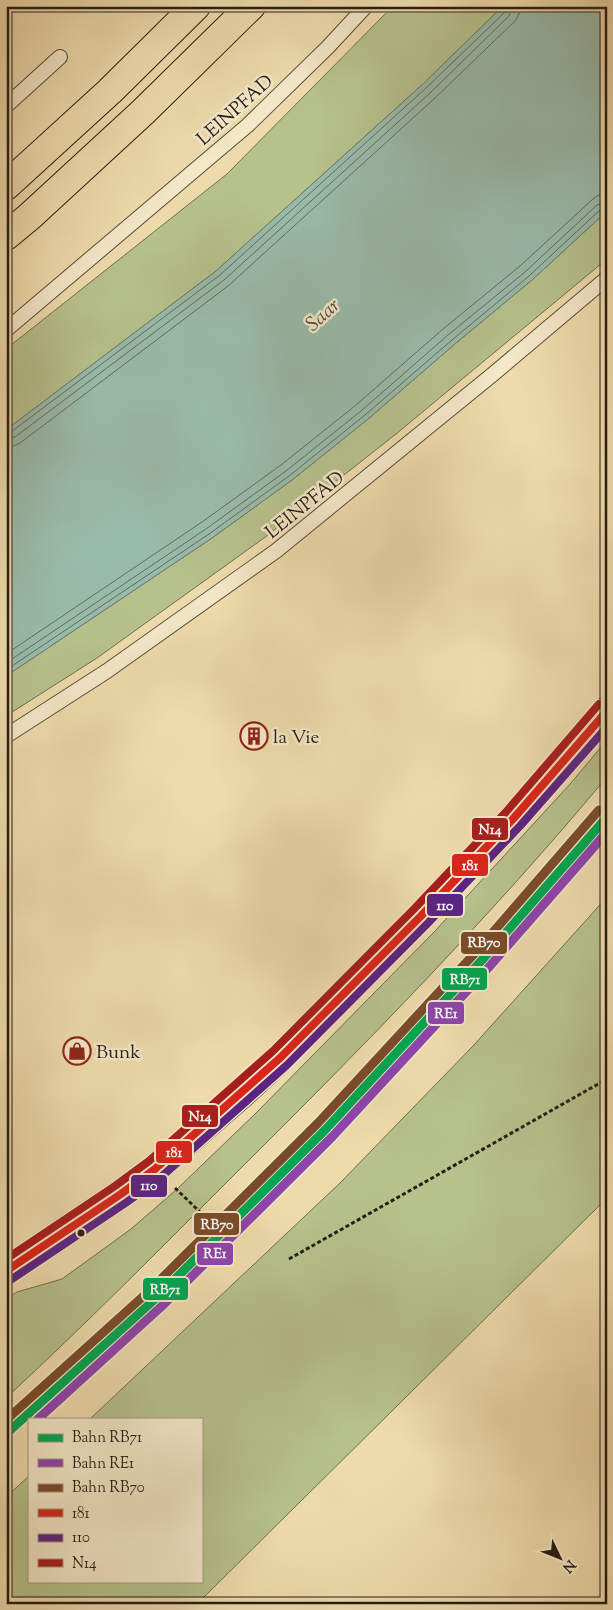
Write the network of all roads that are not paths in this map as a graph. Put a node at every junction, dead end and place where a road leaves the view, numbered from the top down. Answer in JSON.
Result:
{"nodes":[{"id":1,"x":196,"y":6,"type":"edge"},
{"id":2,"x":252,"y":6,"type":"edge"},
{"id":3,"x":366,"y":6,"type":"edge"},
{"id":4,"x":60,"y":57,"type":"dead end"},
{"id":5,"x":6,"y":106,"type":"edge"},
{"id":6,"x":6,"y":186,"type":"edge"},
{"id":7,"x":6,"y":236,"type":"edge"},
{"id":8,"x":607,"y":278,"type":"edge"},
{"id":9,"x":6,"y":330,"type":"edge"},
{"id":10,"x":607,"y":711,"type":"edge"},
{"id":11,"x":6,"y":736,"type":"edge"},
{"id":12,"x":6,"y":1271,"type":"edge"}],
"edges":[{"from":1,"to":6,"type":"main road"},
{"from":2,"to":7,"type":"main road"},
{"from":3,"to":9,"type":"lane","name":"LEINPFAD"},
{"from":4,"to":5,"type":"lane"},
{"from":8,"to":11,"type":"lane","name":"LEINPFAD"},
{"from":10,"to":12,"type":"main road"}]}
